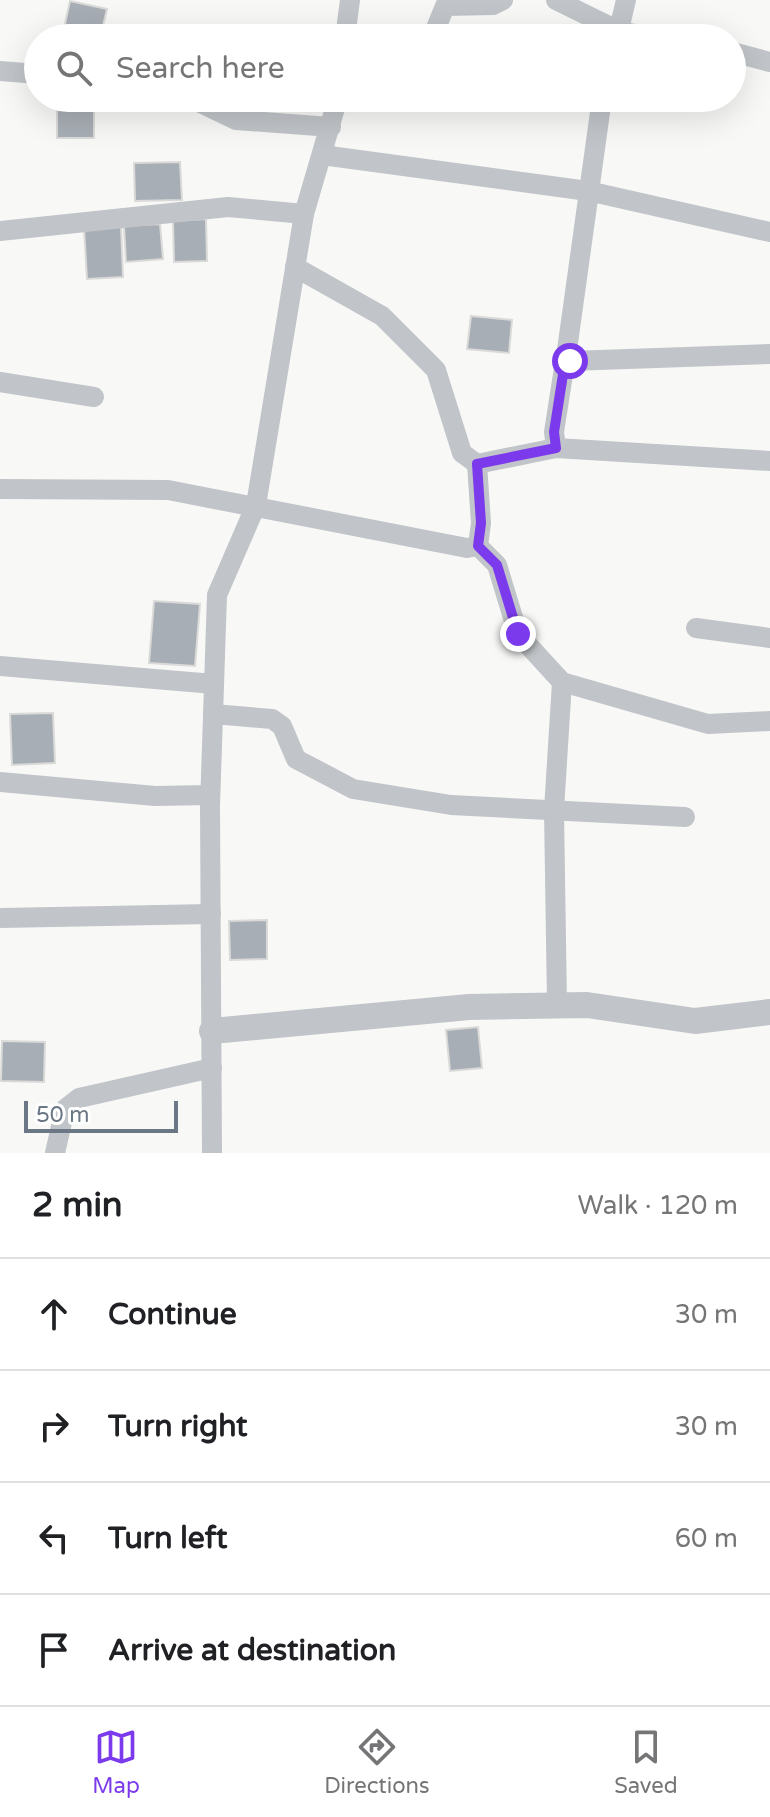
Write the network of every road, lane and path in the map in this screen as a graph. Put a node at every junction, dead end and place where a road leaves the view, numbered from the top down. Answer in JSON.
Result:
{"nodes":[{"id":1,"x":350,"y":0,"type":"edge"},
{"id":2,"x":503,"y":0,"type":"edge"},
{"id":3,"x":556,"y":0,"type":"edge"},
{"id":4,"x":626,"y":0,"type":"edge"},
{"id":5,"x":347,"y":24,"type":"edge"},
{"id":6,"x":438,"y":24,"type":"edge"},
{"id":7,"x":600,"y":24,"type":"edge"},
{"id":8,"x":620,"y":24,"type":"edge"},
{"id":9,"x":746,"y":56,"type":"edge"},
{"id":10,"x":770,"y":62,"type":"edge"},
{"id":11,"x":0,"y":71,"type":"edge"},
{"id":12,"x":24,"y":73,"type":"edge"},
{"id":13,"x":219,"y":112,"type":"edge"},
{"id":14,"x":335,"y":112,"type":"edge"},
{"id":15,"x":600,"y":112,"type":"edge"},
{"id":16,"x":331,"y":127,"type":"junction"},
{"id":17,"x":322,"y":155,"type":"junction"},
{"id":18,"x":588,"y":191,"type":"junction"},
{"id":19,"x":304,"y":214,"type":"junction"},
{"id":20,"x":0,"y":231,"type":"edge"},
{"id":21,"x":770,"y":232,"type":"edge"},
{"id":22,"x":295,"y":267,"type":"junction"},
{"id":23,"x":770,"y":354,"type":"edge"},
{"id":24,"x":570,"y":361,"type":"junction"},
{"id":25,"x":0,"y":382,"type":"edge"},
{"id":26,"x":94,"y":397,"type":"dead end"},
{"id":27,"x":556,"y":448,"type":"junction"},
{"id":28,"x":770,"y":461,"type":"edge"},
{"id":29,"x":477,"y":464,"type":"junction"},
{"id":30,"x":0,"y":489,"type":"edge"},
{"id":31,"x":256,"y":505,"type":"junction"},
{"id":32,"x":478,"y":546,"type":"junction"},
{"id":33,"x":696,"y":628,"type":"dead end"},
{"id":34,"x":770,"y":638,"type":"edge"},
{"id":35,"x":0,"y":666,"type":"edge"},
{"id":36,"x":562,"y":682,"type":"junction"},
{"id":37,"x":214,"y":684,"type":"junction"},
{"id":38,"x":213,"y":714,"type":"junction"},
{"id":39,"x":770,"y":721,"type":"edge"},
{"id":40,"x":0,"y":782,"type":"edge"},
{"id":41,"x":210,"y":795,"type":"junction"},
{"id":42,"x":554,"y":810,"type":"junction"},
{"id":43,"x":685,"y":817,"type":"dead end"},
{"id":44,"x":211,"y":914,"type":"junction"},
{"id":45,"x":0,"y":918,"type":"edge"},
{"id":46,"x":557,"y":1005,"type":"junction"},
{"id":47,"x":770,"y":1012,"type":"edge"},
{"id":48,"x":212,"y":1031,"type":"junction"},
{"id":49,"x":212,"y":1068,"type":"junction"},
{"id":50,"x":55,"y":1153,"type":"edge"},
{"id":51,"x":212,"y":1153,"type":"edge"}],
"edges":[{"from":1,"to":5,"type":"street"},
{"from":2,"to":6,"type":"street"},
{"from":3,"to":7,"type":"street"},
{"from":4,"to":8,"type":"street"},
{"from":9,"to":10,"type":"street"},
{"from":11,"to":12,"type":"street"},
{"from":13,"to":16,"type":"street"},
{"from":14,"to":16,"type":"street"},
{"from":15,"to":18,"type":"street"},
{"from":16,"to":17,"type":"street"},
{"from":17,"to":18,"type":"street"},
{"from":17,"to":19,"type":"street"},
{"from":18,"to":21,"type":"street"},
{"from":18,"to":24,"type":"street"},
{"from":19,"to":20,"type":"street"},
{"from":19,"to":22,"type":"street"},
{"from":22,"to":29,"type":"street"},
{"from":22,"to":31,"type":"street"},
{"from":23,"to":24,"type":"street"},
{"from":24,"to":27,"type":"street"},
{"from":25,"to":26,"type":"street"},
{"from":27,"to":28,"type":"street"},
{"from":27,"to":29,"type":"street"},
{"from":29,"to":32,"type":"street"},
{"from":30,"to":31,"type":"street"},
{"from":31,"to":32,"type":"street"},
{"from":31,"to":37,"type":"street"},
{"from":32,"to":36,"type":"street"},
{"from":33,"to":34,"type":"street"},
{"from":35,"to":37,"type":"street"},
{"from":36,"to":39,"type":"street"},
{"from":36,"to":42,"type":"street"},
{"from":37,"to":38,"type":"street"},
{"from":38,"to":41,"type":"street"},
{"from":38,"to":42,"type":"street"},
{"from":40,"to":41,"type":"street"},
{"from":41,"to":44,"type":"street"},
{"from":42,"to":43,"type":"street"},
{"from":42,"to":46,"type":"street"},
{"from":44,"to":45,"type":"street"},
{"from":44,"to":48,"type":"street"},
{"from":46,"to":47,"type":"street"},
{"from":46,"to":48,"type":"street"},
{"from":48,"to":49,"type":"street"},
{"from":49,"to":50,"type":"street"},
{"from":49,"to":51,"type":"street"}]}
